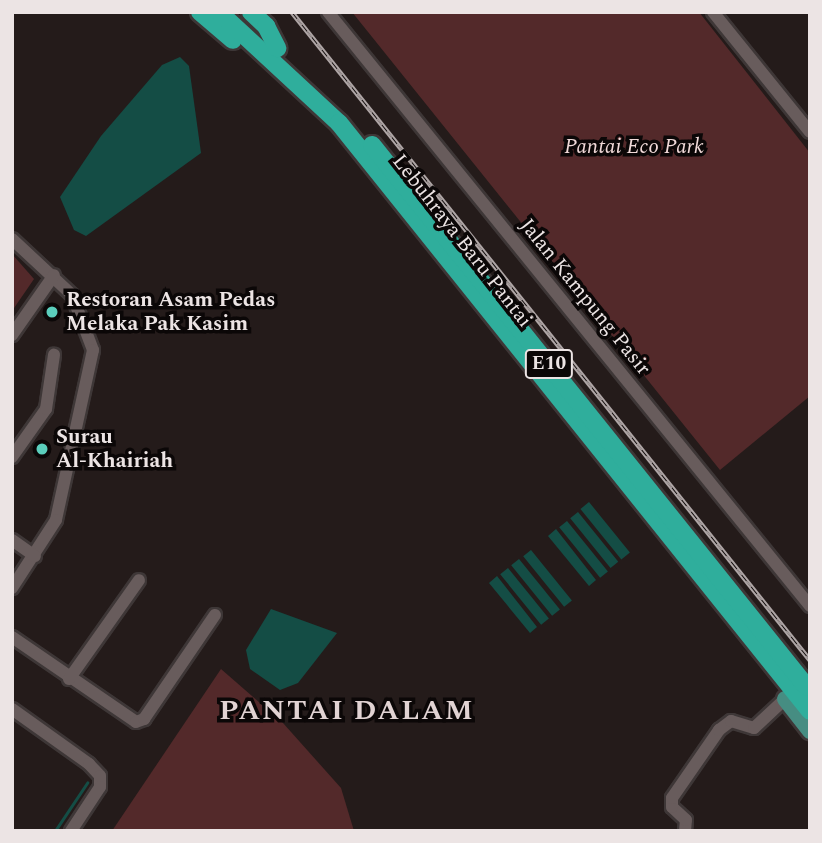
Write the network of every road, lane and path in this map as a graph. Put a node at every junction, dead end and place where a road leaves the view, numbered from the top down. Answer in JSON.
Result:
{"nodes":[{"id":1,"x":200,"y":12,"type":"edge"},
{"id":2,"x":219,"y":12,"type":"edge"},
{"id":3,"x":237,"y":12,"type":"edge"},
{"id":4,"x":251,"y":12,"type":"edge"},
{"id":5,"x":328,"y":12,"type":"edge"},
{"id":6,"x":713,"y":12,"type":"edge"},
{"id":7,"x":273,"y":52,"type":"junction"},
{"id":8,"x":810,"y":132,"type":"edge"},
{"id":9,"x":12,"y":239,"type":"edge"},
{"id":10,"x":54,"y":275,"type":"junction"},
{"id":11,"x":12,"y":335,"type":"edge"},
{"id":12,"x":54,"y":355,"type":"dead end"},
{"id":13,"x":12,"y":457,"type":"edge"},
{"id":14,"x":12,"y":540,"type":"edge"},
{"id":15,"x":35,"y":556,"type":"junction"},
{"id":16,"x":139,"y":580,"type":"dead end"},
{"id":17,"x":710,"y":584,"type":"junction"},
{"id":18,"x":12,"y":588,"type":"edge"},
{"id":19,"x":810,"y":606,"type":"edge"},
{"id":20,"x":215,"y":615,"type":"dead end"},
{"id":21,"x":12,"y":638,"type":"edge"},
{"id":22,"x":69,"y":679,"type":"junction"},
{"id":23,"x":810,"y":691,"type":"edge"},
{"id":24,"x":785,"y":699,"type":"junction"},
{"id":25,"x":12,"y":709,"type":"edge"},
{"id":26,"x":810,"y":711,"type":"edge"},
{"id":27,"x":810,"y":732,"type":"edge"},
{"id":28,"x":71,"y":831,"type":"edge"},
{"id":29,"x":685,"y":831,"type":"edge"}],
"edges":[{"from":1,"to":7,"type":"highway"},
{"from":2,"to":7,"type":"highway","name":"Lebuhraya Baru Pantai","number":"E10"},
{"from":3,"to":7,"type":"highway","name":"Lebuhraya Baru Pantai","number":"E10"},
{"from":4,"to":7,"type":"highway"},
{"from":5,"to":19,"type":"street","name":"Jalan Kampung Pasir"},
{"from":6,"to":8,"type":"street"},
{"from":7,"to":17,"type":"highway","name":"Lebuhraya Baru Pantai","number":"E10"},
{"from":7,"to":23,"type":"highway","name":"Lebuhraya Baru Pantai","number":"E10"},
{"from":9,"to":10,"type":"street"},
{"from":10,"to":11,"type":"street"},
{"from":10,"to":15,"type":"street"},
{"from":12,"to":13,"type":"street"},
{"from":14,"to":15,"type":"street"},
{"from":15,"to":18,"type":"street"},
{"from":16,"to":22,"type":"street"},
{"from":17,"to":24,"type":"highway"},
{"from":17,"to":26,"type":"highway","name":"Lebuhraya Baru Pantai","number":"E10"},
{"from":20,"to":22,"type":"street"},
{"from":21,"to":22,"type":"street"},
{"from":24,"to":27,"type":"main road"},
{"from":24,"to":29,"type":"street"},
{"from":25,"to":28,"type":"street"}]}
